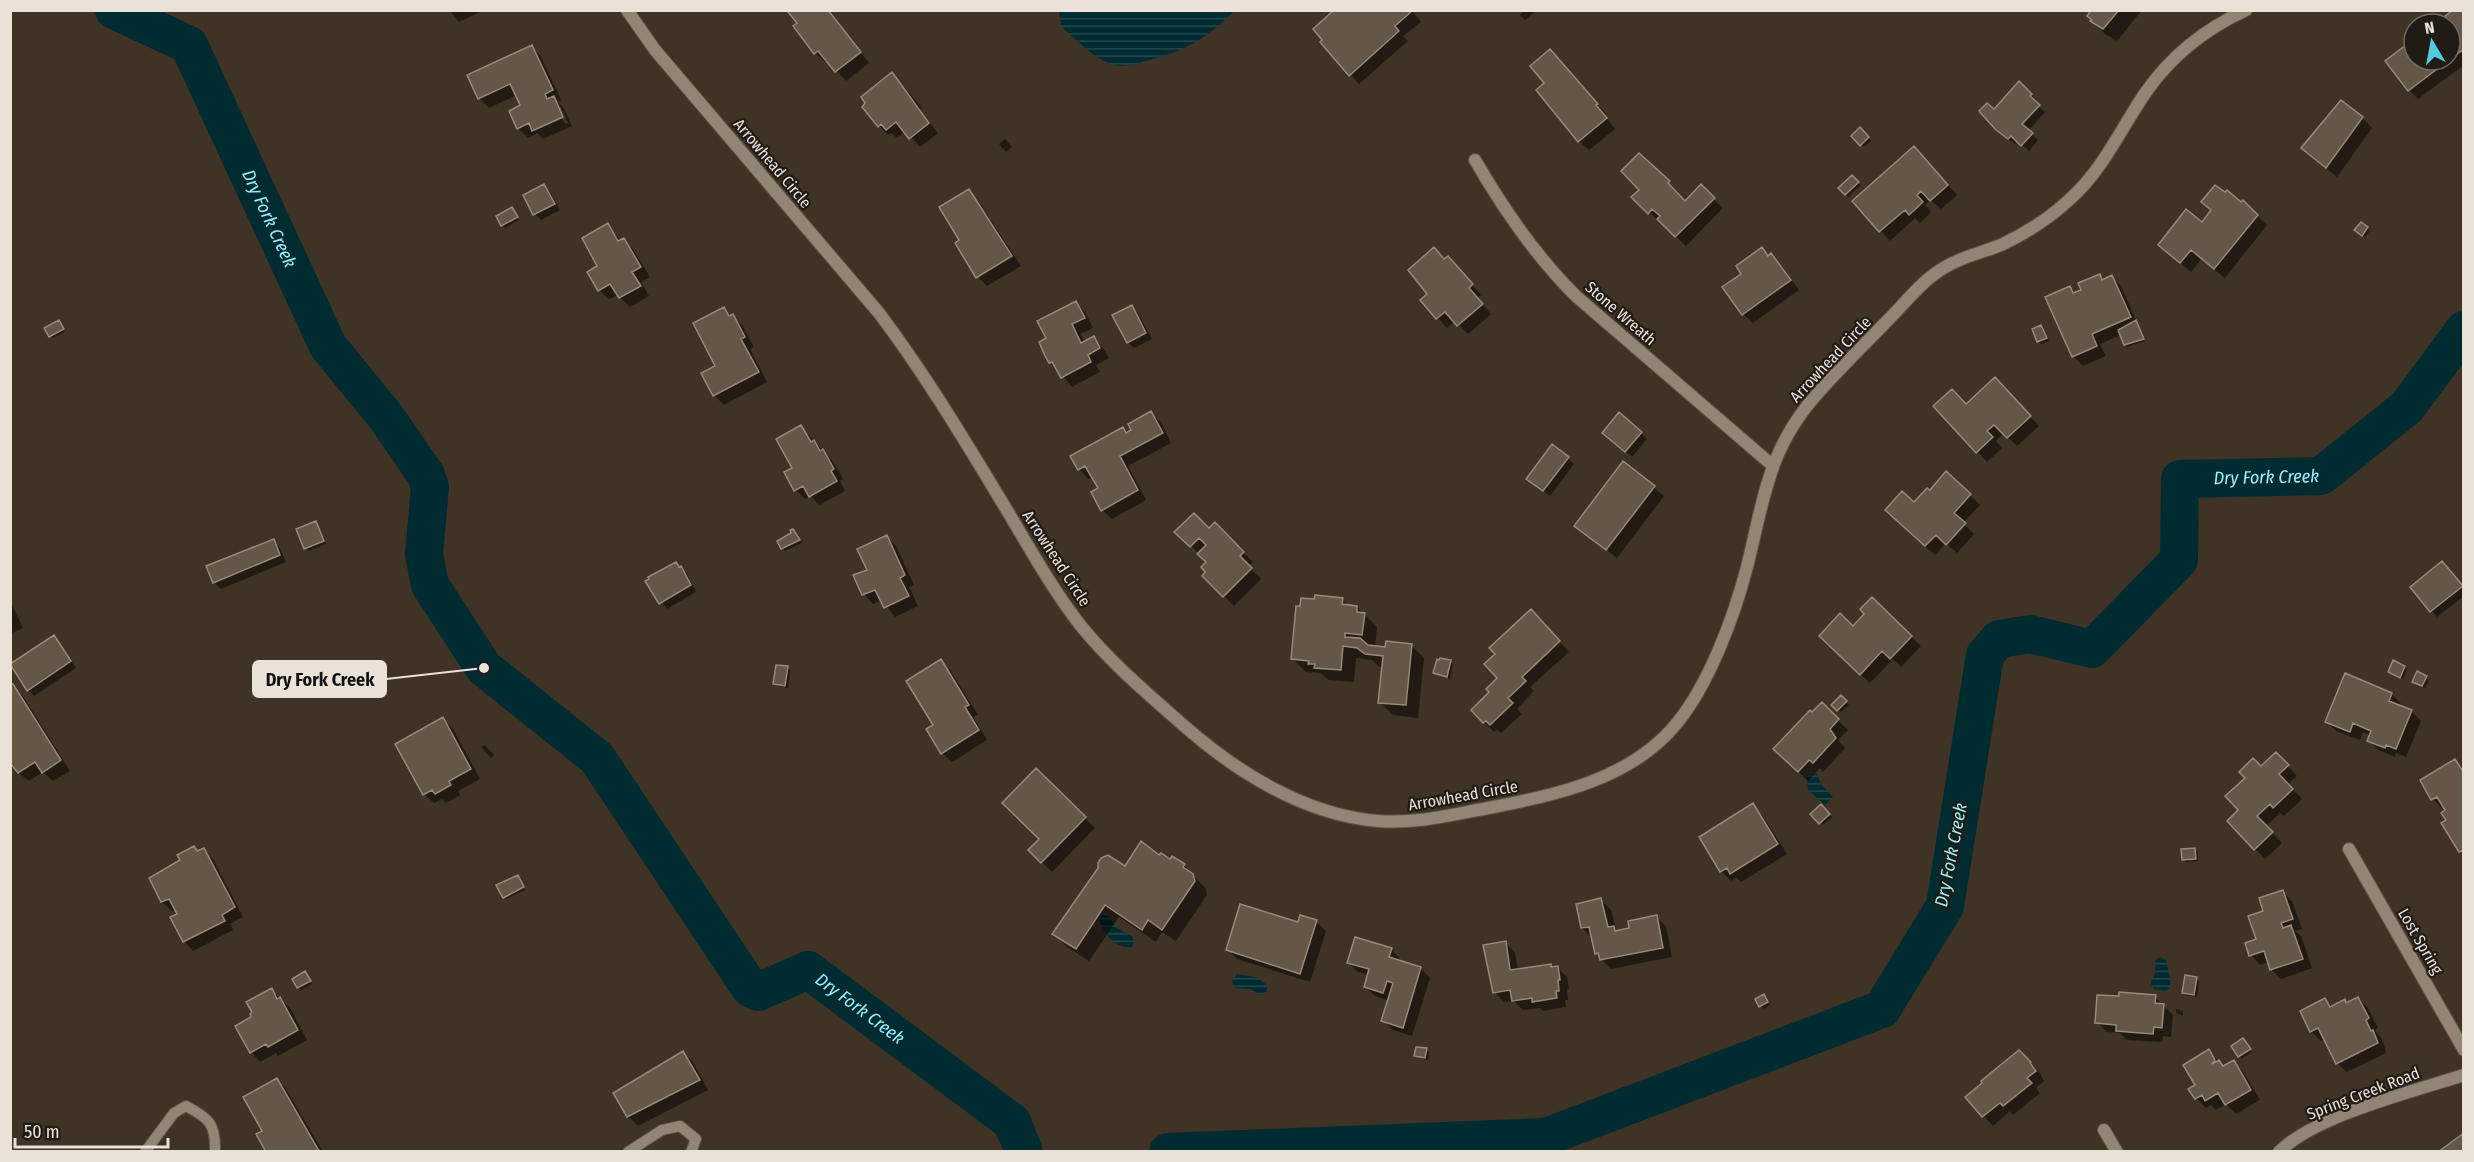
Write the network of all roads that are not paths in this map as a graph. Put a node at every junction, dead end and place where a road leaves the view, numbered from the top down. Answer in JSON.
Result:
{"nodes":[{"id":1,"x":627,"y":10,"type":"edge"},
{"id":2,"x":2246,"y":10,"type":"edge"},
{"id":3,"x":1475,"y":160,"type":"dead end"},
{"id":4,"x":1772,"y":465,"type":"junction"},
{"id":5,"x":2349,"y":849,"type":"dead end"},
{"id":6,"x":2463,"y":1050,"type":"edge"},
{"id":7,"x":2463,"y":1075,"type":"edge"},
{"id":8,"x":2104,"y":1130,"type":"dead end"},
{"id":9,"x":145,"y":1152,"type":"edge"},
{"id":10,"x":214,"y":1152,"type":"edge"},
{"id":11,"x":628,"y":1152,"type":"edge"},
{"id":12,"x":691,"y":1152,"type":"edge"},
{"id":13,"x":2117,"y":1152,"type":"edge"},
{"id":14,"x":2278,"y":1152,"type":"edge"}],
"edges":[{"from":1,"to":4,"type":"street","name":"Arrowhead Circle"},
{"from":2,"to":4,"type":"street","name":"Arrowhead Circle"},
{"from":3,"to":4,"type":"street","name":"Stone Wreath"},
{"from":5,"to":6,"type":"street","name":"Lost Spring"},
{"from":7,"to":14,"type":"street","name":"Spring Creek Road"},
{"from":8,"to":13,"type":"street"},
{"from":9,"to":10,"type":"lane"},
{"from":11,"to":12,"type":"lane"}]}
